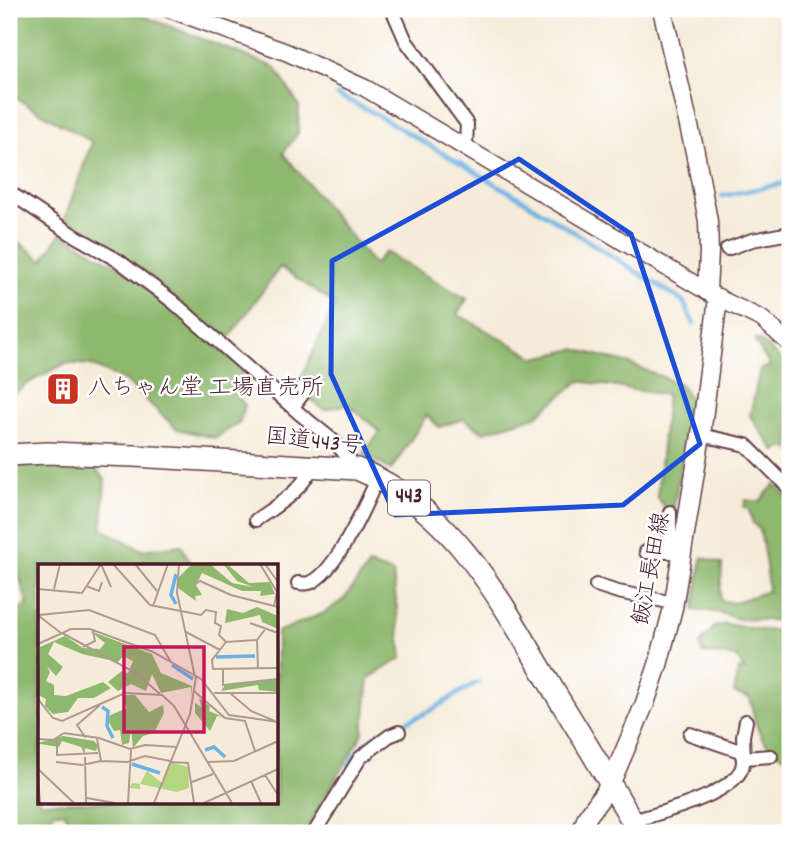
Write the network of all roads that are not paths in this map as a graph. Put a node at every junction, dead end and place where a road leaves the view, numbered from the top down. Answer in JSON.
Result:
{"nodes":[{"id":1,"x":169,"y":9,"type":"edge"},
{"id":2,"x":392,"y":9,"type":"edge"},
{"id":3,"x":662,"y":9,"type":"edge"},
{"id":4,"x":466,"y":147,"type":"junction"},
{"id":5,"x":9,"y":192,"type":"edge"},
{"id":6,"x":790,"y":233,"type":"edge"},
{"id":7,"x":727,"y":249,"type":"dead end"},
{"id":8,"x":712,"y":295,"type":"junction"},
{"id":9,"x":790,"y":344,"type":"edge"},
{"id":10,"x":303,"y":386,"type":"dead end"},
{"id":11,"x":293,"y":407,"type":"junction"},
{"id":12,"x":701,"y":435,"type":"junction"},
{"id":13,"x":9,"y":455,"type":"edge"},
{"id":14,"x":312,"y":467,"type":"junction"},
{"id":15,"x":357,"y":469,"type":"junction"},
{"id":16,"x":378,"y":477,"type":"junction"},
{"id":17,"x":790,"y":489,"type":"edge"},
{"id":18,"x":670,"y":512,"type":"dead end"},
{"id":19,"x":256,"y":520,"type":"dead end"},
{"id":20,"x":646,"y":552,"type":"dead end"},
{"id":21,"x":676,"y":552,"type":"junction"},
{"id":22,"x":298,"y":583,"type":"dead end"},
{"id":23,"x":596,"y":585,"type":"dead end"},
{"id":24,"x":674,"y":603,"type":"junction"},
{"id":25,"x":746,"y":721,"type":"dead end"},
{"id":26,"x":399,"y":732,"type":"dead end"},
{"id":27,"x":690,"y":734,"type":"dead end"},
{"id":28,"x":771,"y":756,"type":"dead end"},
{"id":29,"x":744,"y":758,"type":"junction"},
{"id":30,"x":610,"y":785,"type":"junction"},
{"id":31,"x":635,"y":827,"type":"edge"},
{"id":32,"x":314,"y":833,"type":"edge"},
{"id":33,"x":581,"y":833,"type":"edge"}],
"edges":[{"from":1,"to":4,"type":"street"},
{"from":2,"to":4,"type":"street"},
{"from":3,"to":8,"type":"main road","name":"飯江長田線"},
{"from":4,"to":8,"type":"street"},
{"from":5,"to":11,"type":"street"},
{"from":6,"to":7,"type":"street"},
{"from":8,"to":9,"type":"street"},
{"from":8,"to":12,"type":"main road","name":"飯江長田線"},
{"from":10,"to":11,"type":"street"},
{"from":11,"to":15,"type":"street"},
{"from":12,"to":17,"type":"street"},
{"from":12,"to":21,"type":"main road","name":"飯江長田線"},
{"from":13,"to":14,"type":"highway","name":"国道443号","number":"443"},
{"from":14,"to":15,"type":"highway","name":"国道443号","number":"443"},
{"from":14,"to":19,"type":"street"},
{"from":15,"to":16,"type":"highway","name":"国道443号","number":"443"},
{"from":16,"to":22,"type":"street"},
{"from":16,"to":30,"type":"highway","name":"国道443号","number":"443"},
{"from":18,"to":21,"type":"street"},
{"from":20,"to":21,"type":"street"},
{"from":21,"to":24,"type":"main road","name":"飯江長田線"},
{"from":23,"to":24,"type":"street"},
{"from":24,"to":30,"type":"main road","name":"飯江長田線"},
{"from":25,"to":29,"type":"street"},
{"from":26,"to":32,"type":"street"},
{"from":27,"to":29,"type":"street"},
{"from":28,"to":29,"type":"street"},
{"from":29,"to":31,"type":"street"},
{"from":30,"to":31,"type":"highway","name":"国道443号","number":"443"},
{"from":30,"to":33,"type":"main road","name":"飯江長田線"}]}
